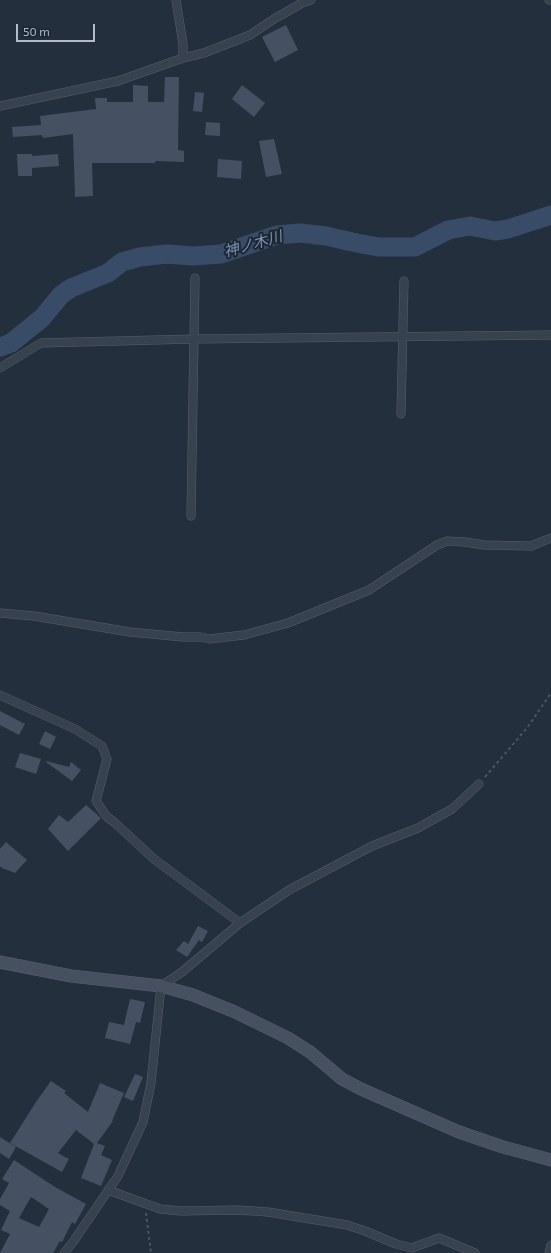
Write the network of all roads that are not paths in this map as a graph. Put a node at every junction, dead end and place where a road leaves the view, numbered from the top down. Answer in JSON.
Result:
{"nodes":[{"id":1,"x":176,"y":0,"type":"edge"},
{"id":2,"x":310,"y":0,"type":"edge"},
{"id":3,"x":302,"y":1,"type":"edge"},
{"id":4,"x":183,"y":58,"type":"junction"},
{"id":5,"x":0,"y":106,"type":"edge"},
{"id":6,"x":195,"y":278,"type":"dead end"},
{"id":7,"x":404,"y":281,"type":"dead end"},
{"id":8,"x":551,"y":334,"type":"edge"},
{"id":9,"x":404,"y":337,"type":"junction"},
{"id":10,"x":194,"y":339,"type":"junction"},
{"id":11,"x":0,"y":368,"type":"edge"},
{"id":12,"x":401,"y":414,"type":"dead end"},
{"id":13,"x":191,"y":516,"type":"dead end"},
{"id":14,"x":551,"y":538,"type":"edge"},
{"id":15,"x":0,"y":613,"type":"edge"},
{"id":16,"x":0,"y":695,"type":"edge"},
{"id":17,"x":478,"y":784,"type":"road end"},
{"id":18,"x":240,"y":923,"type":"junction"},
{"id":19,"x":0,"y":962,"type":"edge"},
{"id":20,"x":161,"y":986,"type":"junction"},
{"id":21,"x":551,"y":1160,"type":"edge"},
{"id":22,"x":108,"y":1190,"type":"junction"},
{"id":23,"x":551,"y":1245,"type":"edge"},
{"id":24,"x":64,"y":1253,"type":"edge"},
{"id":25,"x":475,"y":1253,"type":"edge"},
{"id":26,"x":549,"y":1253,"type":"edge"}],
"edges":[{"from":1,"to":4,"type":"street"},
{"from":2,"to":3,"type":"street"},
{"from":3,"to":4,"type":"street"},
{"from":4,"to":5,"type":"street"},
{"from":6,"to":10,"type":"street"},
{"from":7,"to":9,"type":"street"},
{"from":8,"to":9,"type":"street"},
{"from":9,"to":10,"type":"street"},
{"from":9,"to":12,"type":"street"},
{"from":10,"to":11,"type":"street"},
{"from":10,"to":13,"type":"street"},
{"from":14,"to":15,"type":"street"},
{"from":16,"to":18,"type":"street"},
{"from":17,"to":18,"type":"street"},
{"from":18,"to":20,"type":"street"},
{"from":19,"to":20,"type":"street"},
{"from":20,"to":21,"type":"street"},
{"from":20,"to":22,"type":"street"},
{"from":22,"to":24,"type":"street"},
{"from":22,"to":25,"type":"street"},
{"from":23,"to":26,"type":"street"}]}
